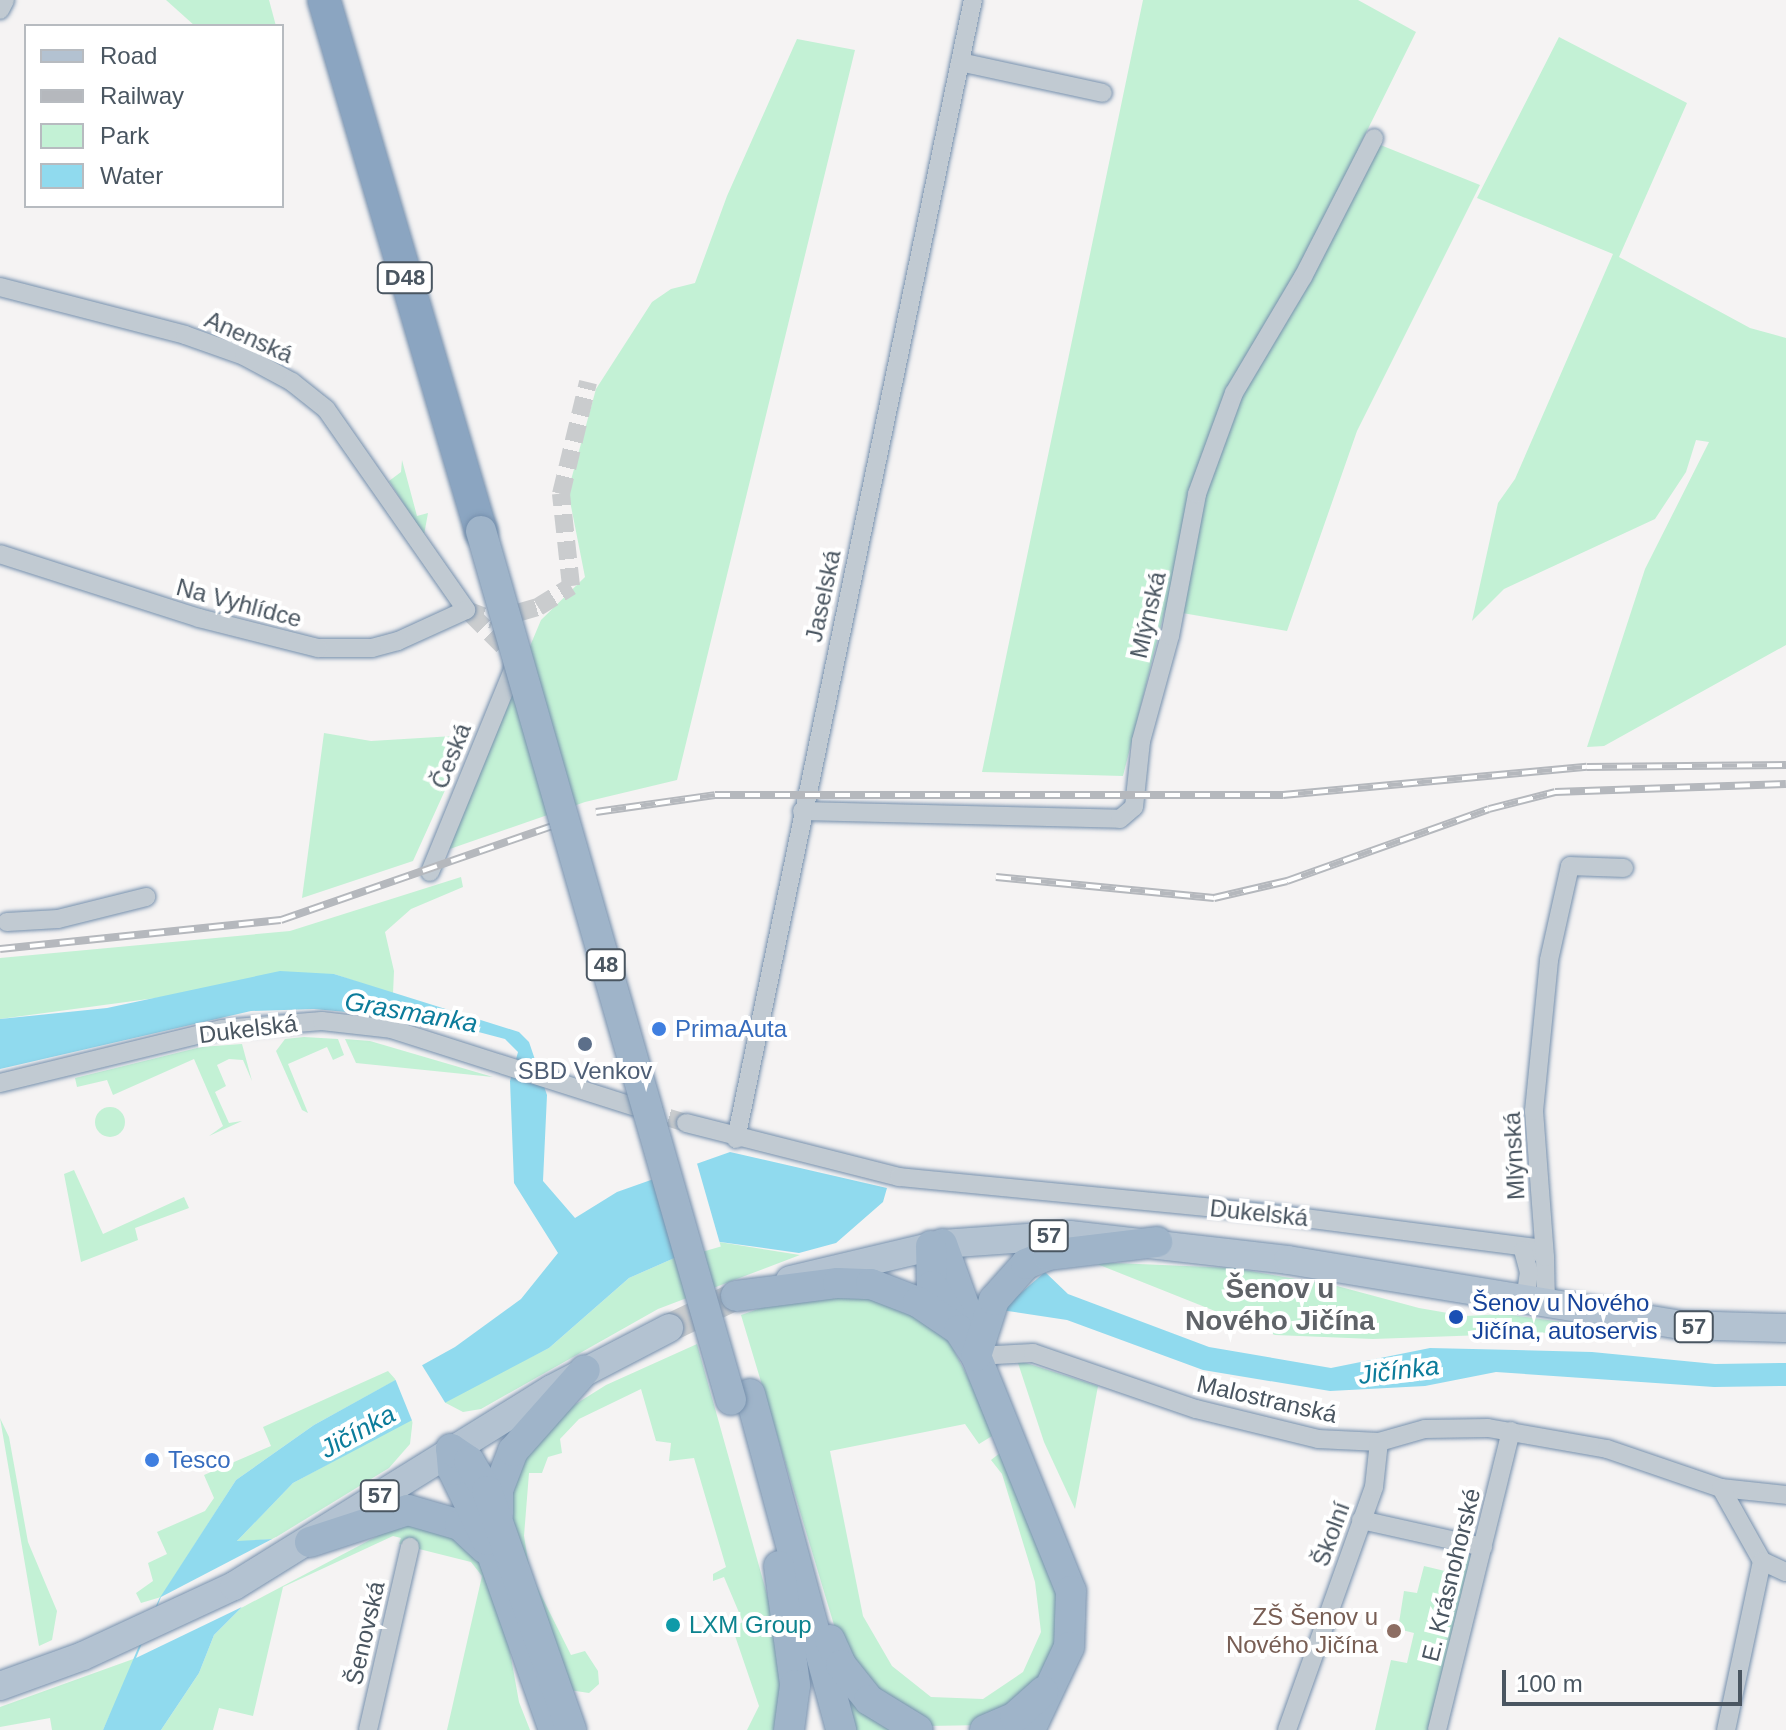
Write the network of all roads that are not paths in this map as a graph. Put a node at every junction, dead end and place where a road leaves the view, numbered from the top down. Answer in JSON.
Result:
{"nodes":[{"id":1,"x":5,"y":0,"type":"edge"},
{"id":2,"x":324,"y":0,"type":"edge"},
{"id":3,"x":347,"y":0,"type":"edge"},
{"id":4,"x":973,"y":0,"type":"edge"},
{"id":5,"x":0,"y":10,"type":"edge"},
{"id":6,"x":960,"y":62,"type":"junction"},
{"id":7,"x":1103,"y":93,"type":"dead end"},
{"id":8,"x":1374,"y":138,"type":"dead end"},
{"id":9,"x":0,"y":287,"type":"edge"},
{"id":10,"x":491,"y":528,"type":"junction"},
{"id":11,"x":0,"y":554,"type":"edge"},
{"id":12,"x":466,"y":610,"type":"joint"},
{"id":13,"x":517,"y":660,"type":"dead end"},
{"id":14,"x":802,"y":811,"type":"junction"},
{"id":15,"x":1624,"y":868,"type":"dead end"},
{"id":16,"x":430,"y":872,"type":"dead end"},
{"id":17,"x":146,"y":897,"type":"dead end"},
{"id":18,"x":7,"y":922,"type":"dead end"},
{"id":19,"x":0,"y":1083,"type":"edge"},
{"id":20,"x":633,"y":1106,"type":"tunnel mouth"},
{"id":21,"x":686,"y":1123,"type":"tunnel mouth"},
{"id":22,"x":736,"y":1139,"type":"junction"},
{"id":23,"x":1542,"y":1237,"type":"junction"},
{"id":24,"x":1157,"y":1242,"type":"junction"},
{"id":25,"x":937,"y":1245,"type":"junction"},
{"id":26,"x":1523,"y":1250,"type":"junction"},
{"id":27,"x":1545,"y":1257,"type":"junction"},
{"id":28,"x":736,"y":1296,"type":"joint"},
{"id":29,"x":1535,"y":1302,"type":"junction"},
{"id":30,"x":669,"y":1328,"type":"tunnel mouth"},
{"id":31,"x":1786,"y":1328,"type":"edge"},
{"id":32,"x":970,"y":1343,"type":"junction"},
{"id":33,"x":585,"y":1370,"type":"junction"},
{"id":34,"x":1511,"y":1431,"type":"junction"},
{"id":35,"x":1379,"y":1442,"type":"junction"},
{"id":36,"x":451,"y":1449,"type":"junction"},
{"id":37,"x":1721,"y":1488,"type":"junction"},
{"id":38,"x":1786,"y":1495,"type":"edge"},
{"id":39,"x":1361,"y":1520,"type":"junction"},
{"id":40,"x":310,"y":1542,"type":"junction"},
{"id":41,"x":410,"y":1547,"type":"dead end"},
{"id":42,"x":1483,"y":1547,"type":"junction"},
{"id":43,"x":500,"y":1556,"type":"junction"},
{"id":44,"x":1762,"y":1561,"type":"junction"},
{"id":45,"x":788,"y":1565,"type":"junction"},
{"id":46,"x":1786,"y":1572,"type":"edge"},
{"id":47,"x":1059,"y":1677,"type":"junction"},
{"id":48,"x":0,"y":1686,"type":"edge"},
{"id":49,"x":368,"y":1730,"type":"edge"},
{"id":50,"x":554,"y":1730,"type":"edge"},
{"id":51,"x":571,"y":1730,"type":"edge"},
{"id":52,"x":789,"y":1730,"type":"edge"},
{"id":53,"x":824,"y":1730,"type":"edge"},
{"id":54,"x":841,"y":1730,"type":"edge"},
{"id":55,"x":918,"y":1730,"type":"edge"},
{"id":56,"x":985,"y":1730,"type":"edge"},
{"id":57,"x":1030,"y":1730,"type":"edge"},
{"id":58,"x":1287,"y":1730,"type":"edge"},
{"id":59,"x":1437,"y":1730,"type":"edge"},
{"id":60,"x":1726,"y":1730,"type":"edge"}],
"edges":[{"from":1,"to":5,"type":"street"},
{"from":2,"to":10,"type":"highway","number":"D48"},
{"from":3,"to":10,"type":"highway","number":"D48"},
{"from":4,"to":6,"type":"street","name":"Jaselská"},
{"from":6,"to":7,"type":"street"},
{"from":6,"to":14,"type":"street","name":"Jaselská"},
{"from":8,"to":14,"type":"street","name":"Mlýnská"},
{"from":9,"to":12,"type":"street","name":"Anenská"},
{"from":10,"to":45,"type":"highway","number":"48"},
{"from":11,"to":12,"type":"street","name":"Na Vyhlídce"},
{"from":13,"to":16,"type":"street","name":"Česká"},
{"from":14,"to":22,"type":"street","name":"Jaselská"},
{"from":15,"to":23,"type":"street","name":"Mlýnská"},
{"from":17,"to":18,"type":"street"},
{"from":19,"to":20,"type":"street","name":"Dukelská"},
{"from":21,"to":22,"type":"street","name":"Dukelská"},
{"from":22,"to":26,"type":"street","name":"Dukelská"},
{"from":23,"to":26,"type":"street"},
{"from":23,"to":27,"type":"street"},
{"from":24,"to":25,"type":"main road","number":"57"},
{"from":24,"to":29,"type":"main road","number":"57"},
{"from":24,"to":32,"type":"highway"},
{"from":25,"to":28,"type":"main road","number":"57"},
{"from":25,"to":32,"type":"highway"},
{"from":26,"to":27,"type":"street","name":"Dukelská"},
{"from":26,"to":29,"type":"street"},
{"from":27,"to":29,"type":"street"},
{"from":28,"to":32,"type":"highway"},
{"from":29,"to":31,"type":"main road","number":"57"},
{"from":30,"to":33,"type":"main road","number":"57"},
{"from":32,"to":35,"type":"street","name":"Malostranská"},
{"from":32,"to":47,"type":"highway"},
{"from":33,"to":36,"type":"main road","number":"57"},
{"from":33,"to":43,"type":"highway"},
{"from":34,"to":35,"type":"street","name":"Malostranská"},
{"from":34,"to":37,"type":"street","name":"Malostranská"},
{"from":34,"to":42,"type":"street","name":"E. Krásnohorské"},
{"from":35,"to":39,"type":"street","name":"Školní"},
{"from":36,"to":40,"type":"main road","number":"57"},
{"from":36,"to":43,"type":"highway"},
{"from":37,"to":38,"type":"street","name":"Malostranská"},
{"from":37,"to":44,"type":"street"},
{"from":39,"to":42,"type":"street"},
{"from":39,"to":58,"type":"street","name":"Školní"},
{"from":40,"to":43,"type":"highway"},
{"from":40,"to":48,"type":"main road","number":"57"},
{"from":41,"to":49,"type":"street","name":"Šenovská"},
{"from":42,"to":59,"type":"street","name":"E. Krásnohorské"},
{"from":43,"to":50,"type":"highway"},
{"from":43,"to":51,"type":"highway"},
{"from":44,"to":46,"type":"street"},
{"from":44,"to":60,"type":"street"},
{"from":45,"to":52,"type":"highway"},
{"from":45,"to":53,"type":"highway","number":"48"},
{"from":45,"to":54,"type":"highway","number":"48"},
{"from":45,"to":55,"type":"highway"},
{"from":47,"to":56,"type":"highway"},
{"from":47,"to":57,"type":"highway"}]}
